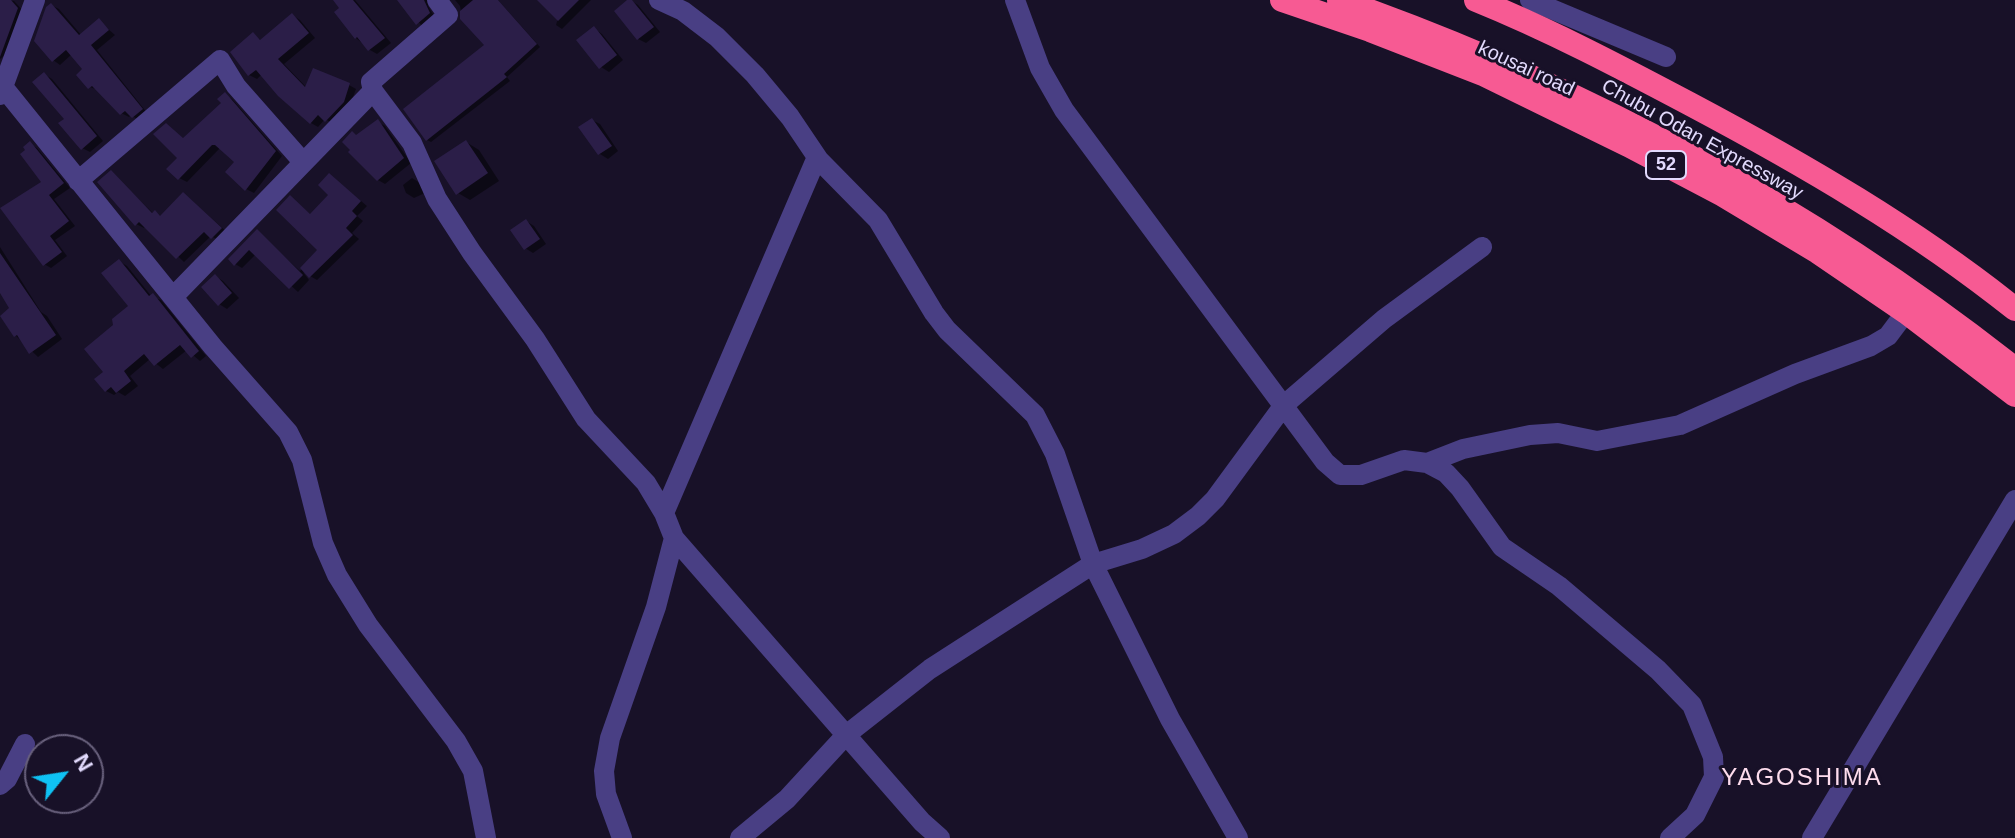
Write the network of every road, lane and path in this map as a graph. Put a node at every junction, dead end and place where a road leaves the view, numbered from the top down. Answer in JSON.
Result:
{"nodes":[{"id":1,"x":35,"y":0,"type":"edge"},
{"id":2,"x":437,"y":0,"type":"edge"},
{"id":3,"x":659,"y":0,"type":"edge"},
{"id":4,"x":1015,"y":0,"type":"edge"},
{"id":5,"x":1282,"y":0,"type":"edge"},
{"id":6,"x":1339,"y":0,"type":"edge"},
{"id":7,"x":1476,"y":0,"type":"edge"},
{"id":8,"x":1530,"y":0,"type":"edge"},
{"id":9,"x":1666,"y":57,"type":"dead end"},
{"id":10,"x":1,"y":89,"type":"edge"},
{"id":11,"x":373,"y":91,"type":"junction"},
{"id":12,"x":817,"y":157,"type":"junction"},
{"id":13,"x":303,"y":162,"type":"junction"},
{"id":14,"x":78,"y":181,"type":"junction"},
{"id":15,"x":1482,"y":247,"type":"dead end"},
{"id":16,"x":174,"y":296,"type":"junction"},
{"id":17,"x":2015,"y":309,"type":"edge"},
{"id":18,"x":1906,"y":312,"type":"junction"},
{"id":19,"x":2015,"y":369,"type":"edge"},
{"id":20,"x":2015,"y":395,"type":"edge"},
{"id":21,"x":1284,"y":405,"type":"junction"},
{"id":22,"x":1427,"y":463,"type":"junction"},
{"id":23,"x":2015,"y":500,"type":"edge"},
{"id":24,"x":664,"y":513,"type":"junction"},
{"id":25,"x":674,"y":538,"type":"junction"},
{"id":26,"x":1093,"y":564,"type":"junction"},
{"id":27,"x":846,"y":735,"type":"junction"},
{"id":28,"x":24,"y":746,"type":"edge"},
{"id":29,"x":0,"y":785,"type":"edge"},
{"id":30,"x":1235,"y":837,"type":"edge"},
{"id":31,"x":486,"y":838,"type":"edge"},
{"id":32,"x":622,"y":838,"type":"edge"},
{"id":33,"x":740,"y":838,"type":"edge"},
{"id":34,"x":940,"y":838,"type":"edge"},
{"id":35,"x":1670,"y":838,"type":"edge"},
{"id":36,"x":1812,"y":838,"type":"edge"}],
"edges":[{"from":1,"to":10,"type":"street"},
{"from":2,"to":11,"type":"street"},
{"from":3,"to":12,"type":"street"},
{"from":4,"to":21,"type":"street"},
{"from":5,"to":18,"type":"highway","name":"kousai road","number":"52"},
{"from":6,"to":19,"type":"highway","name":"Chubu Odan Expressway"},
{"from":7,"to":17,"type":"highway"},
{"from":8,"to":9,"type":"street"},
{"from":10,"to":14,"type":"street"},
{"from":11,"to":13,"type":"street"},
{"from":11,"to":24,"type":"street"},
{"from":12,"to":24,"type":"street"},
{"from":12,"to":26,"type":"street"},
{"from":13,"to":14,"type":"street"},
{"from":13,"to":16,"type":"street"},
{"from":14,"to":16,"type":"street"},
{"from":15,"to":21,"type":"street"},
{"from":16,"to":31,"type":"street"},
{"from":18,"to":20,"type":"highway","name":"kousai road","number":"52"},
{"from":18,"to":22,"type":"street"},
{"from":21,"to":22,"type":"street"},
{"from":21,"to":26,"type":"street"},
{"from":22,"to":35,"type":"street"},
{"from":23,"to":36,"type":"street"},
{"from":24,"to":25,"type":"street"},
{"from":25,"to":27,"type":"street"},
{"from":25,"to":32,"type":"street"},
{"from":26,"to":27,"type":"street"},
{"from":26,"to":30,"type":"street"},
{"from":27,"to":33,"type":"street"},
{"from":27,"to":34,"type":"street"},
{"from":28,"to":29,"type":"street"}]}
